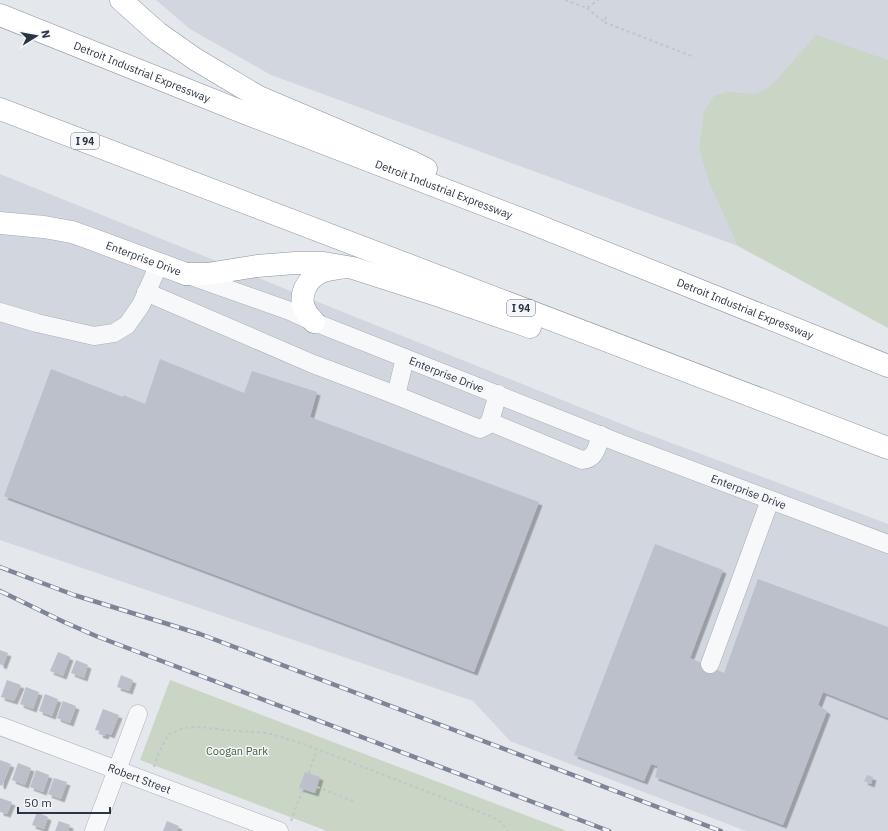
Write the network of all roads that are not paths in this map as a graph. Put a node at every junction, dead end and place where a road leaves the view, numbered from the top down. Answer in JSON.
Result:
{"nodes":[{"id":1,"x":121,"y":0,"type":"edge"},
{"id":2,"x":0,"y":15,"type":"edge"},
{"id":3,"x":0,"y":109,"type":"edge"},
{"id":4,"x":529,"y":222,"type":"junction"},
{"id":5,"x":0,"y":223,"type":"edge"},
{"id":6,"x":159,"y":264,"type":"junction"},
{"id":7,"x":353,"y":268,"type":"junction"},
{"id":8,"x":186,"y":274,"type":"junction"},
{"id":9,"x":146,"y":292,"type":"junction"},
{"id":10,"x":0,"y":312,"type":"edge"},
{"id":11,"x":314,"y":322,"type":"junction"},
{"id":12,"x":405,"y":358,"type":"junction"},
{"id":13,"x":888,"y":366,"type":"edge"},
{"id":14,"x":498,"y":394,"type":"junction"},
{"id":15,"x":396,"y":395,"type":"junction"},
{"id":16,"x":490,"y":422,"type":"junction"},
{"id":17,"x":601,"y":435,"type":"junction"},
{"id":18,"x":880,"y":445,"type":"edge"},
{"id":19,"x":770,"y":500,"type":"junction"},
{"id":20,"x":888,"y":544,"type":"edge"},
{"id":21,"x":710,"y":664,"type":"dead end"},
{"id":22,"x":138,"y":714,"type":"dead end"},
{"id":23,"x":0,"y":726,"type":"edge"},
{"id":24,"x":118,"y":770,"type":"junction"},
{"id":25,"x":285,"y":826,"type":"edge"},
{"id":26,"x":94,"y":831,"type":"edge"}],
"edges":[{"from":1,"to":4,"type":"main road"},
{"from":2,"to":4,"type":"main road","name":"Detroit Industrial Expressway"},
{"from":3,"to":18,"type":"main road","number":"I 94"},
{"from":4,"to":13,"type":"main road","name":"Detroit Industrial Expressway"},
{"from":5,"to":6,"type":"main road","name":"Enterprise Drive"},
{"from":6,"to":8,"type":"main road","name":"Enterprise Drive"},
{"from":6,"to":9,"type":"street"},
{"from":7,"to":8,"type":"main road"},
{"from":7,"to":11,"type":"main road"},
{"from":7,"to":18,"type":"main road"},
{"from":8,"to":11,"type":"street","name":"Enterprise Drive"},
{"from":9,"to":10,"type":"street"},
{"from":9,"to":15,"type":"street"},
{"from":11,"to":12,"type":"street","name":"Enterprise Drive"},
{"from":12,"to":14,"type":"street","name":"Enterprise Drive"},
{"from":12,"to":15,"type":"street"},
{"from":14,"to":16,"type":"street"},
{"from":14,"to":17,"type":"street","name":"Enterprise Drive"},
{"from":15,"to":16,"type":"street"},
{"from":16,"to":17,"type":"street"},
{"from":17,"to":19,"type":"street","name":"Enterprise Drive"},
{"from":19,"to":20,"type":"street","name":"Enterprise Drive"},
{"from":19,"to":21,"type":"street"},
{"from":22,"to":24,"type":"street"},
{"from":23,"to":24,"type":"street","name":"Robert Street"},
{"from":24,"to":25,"type":"street","name":"Robert Street"},
{"from":24,"to":26,"type":"street"}]}
